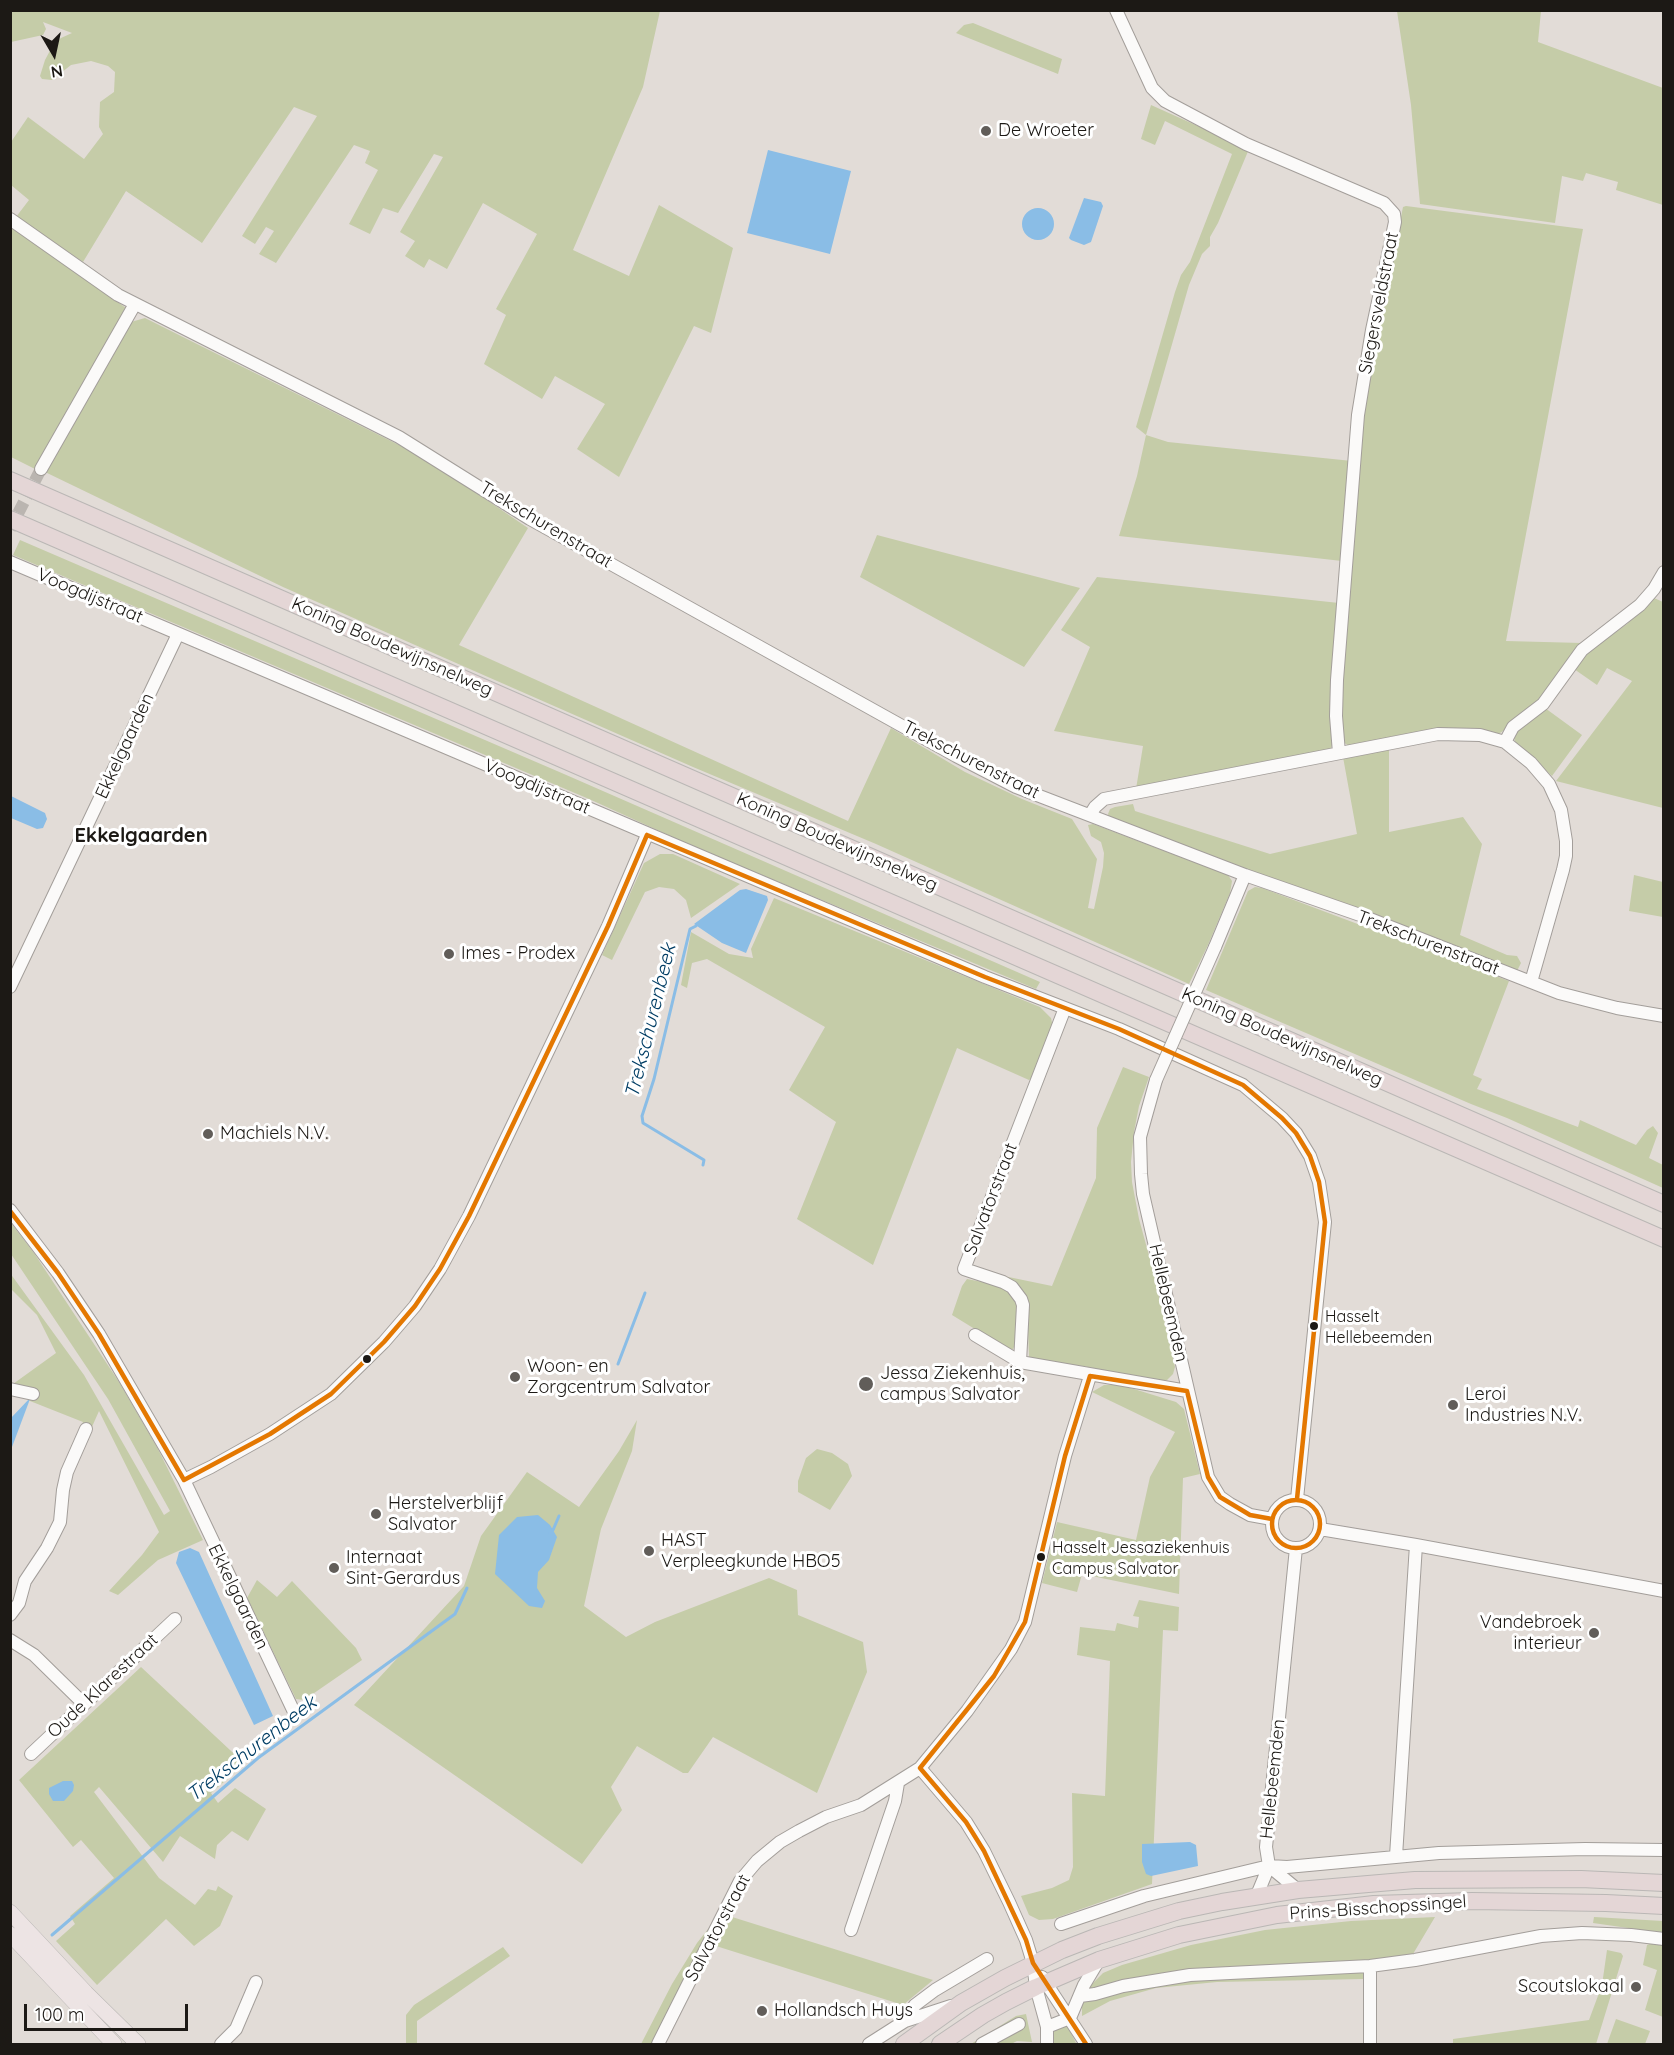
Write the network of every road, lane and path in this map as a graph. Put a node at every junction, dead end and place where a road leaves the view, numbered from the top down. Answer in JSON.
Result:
{"nodes":[{"id":1,"x":1116,"y":10,"type":"edge"},
{"id":2,"x":10,"y":219,"type":"edge"},
{"id":3,"x":135,"y":304,"type":"junction"},
{"id":4,"x":41,"y":469,"type":"tunnel mouth"},
{"id":5,"x":10,"y":480,"type":"edge"},
{"id":6,"x":10,"y":519,"type":"edge"},
{"id":7,"x":10,"y":562,"type":"edge"},
{"id":8,"x":1664,"y":572,"type":"edge"},
{"id":9,"x":178,"y":634,"type":"junction"},
{"id":10,"x":1505,"y":742,"type":"junction"},
{"id":11,"x":1339,"y":753,"type":"junction"},
{"id":12,"x":1090,"y":815,"type":"junction"},
{"id":13,"x":647,"y":835,"type":"junction"},
{"id":14,"x":1245,"y":874,"type":"junction"},
{"id":15,"x":1531,"y":982,"type":"junction"},
{"id":16,"x":10,"y":987,"type":"edge"},
{"id":17,"x":1065,"y":1008,"type":"junction"},
{"id":18,"x":1664,"y":1016,"type":"edge"},
{"id":19,"x":1664,"y":1204,"type":"edge"},
{"id":20,"x":10,"y":1210,"type":"edge"},
{"id":21,"x":1664,"y":1239,"type":"edge"},
{"id":22,"x":975,"y":1335,"type":"dead end"},
{"id":23,"x":1020,"y":1362,"type":"junction"},
{"id":24,"x":1090,"y":1376,"type":"junction"},
{"id":25,"x":10,"y":1389,"type":"edge"},
{"id":26,"x":1187,"y":1391,"type":"junction"},
{"id":27,"x":33,"y":1394,"type":"dead end"},
{"id":28,"x":86,"y":1429,"type":"dead end"},
{"id":29,"x":184,"y":1480,"type":"junction"},
{"id":30,"x":1297,"y":1499,"type":"junction"},
{"id":31,"x":1272,"y":1519,"type":"junction"},
{"id":32,"x":1320,"y":1529,"type":"junction"},
{"id":33,"x":1416,"y":1545,"type":"junction"},
{"id":34,"x":1296,"y":1548,"type":"junction"},
{"id":35,"x":1664,"y":1591,"type":"edge"},
{"id":36,"x":10,"y":1615,"type":"edge"},
{"id":37,"x":175,"y":1619,"type":"dead end"},
{"id":38,"x":10,"y":1640,"type":"edge"},
{"id":39,"x":84,"y":1704,"type":"junction"},
{"id":40,"x":294,"y":1712,"type":"dead end"},
{"id":41,"x":31,"y":1754,"type":"dead end"},
{"id":42,"x":920,"y":1768,"type":"junction"},
{"id":43,"x":898,"y":1783,"type":"junction"},
{"id":44,"x":1664,"y":1850,"type":"edge"},
{"id":45,"x":1396,"y":1856,"type":"junction"},
{"id":46,"x":1269,"y":1866,"type":"junction"},
{"id":47,"x":1664,"y":1883,"type":"edge"},
{"id":48,"x":1298,"y":1890,"type":"junction"},
{"id":49,"x":1257,"y":1895,"type":"junction"},
{"id":50,"x":1664,"y":1906,"type":"edge"},
{"id":51,"x":10,"y":1912,"type":"edge"},
{"id":52,"x":1061,"y":1924,"type":"dead end"},
{"id":53,"x":851,"y":1930,"type":"dead end"},
{"id":54,"x":10,"y":1934,"type":"edge"},
{"id":55,"x":1664,"y":1939,"type":"edge"},
{"id":56,"x":987,"y":1959,"type":"dead end"},
{"id":57,"x":1099,"y":1960,"type":"junction"},
{"id":58,"x":1033,"y":1963,"type":"junction"},
{"id":59,"x":1370,"y":1966,"type":"junction"},
{"id":60,"x":256,"y":1982,"type":"dead end"},
{"id":61,"x":1041,"y":1985,"type":"junction"},
{"id":62,"x":1080,"y":1996,"type":"junction"},
{"id":63,"x":961,"y":2003,"type":"junction"},
{"id":64,"x":1070,"y":2018,"type":"junction"},
{"id":65,"x":905,"y":2021,"type":"junction"},
{"id":66,"x":1019,"y":2024,"type":"dead end"},
{"id":67,"x":1047,"y":2027,"type":"junction"},
{"id":68,"x":114,"y":2044,"type":"edge"},
{"id":69,"x":138,"y":2044,"type":"edge"},
{"id":70,"x":221,"y":2044,"type":"edge"},
{"id":71,"x":658,"y":2044,"type":"edge"},
{"id":72,"x":868,"y":2044,"type":"edge"},
{"id":73,"x":904,"y":2044,"type":"edge"},
{"id":74,"x":940,"y":2044,"type":"edge"},
{"id":75,"x":982,"y":2044,"type":"edge"},
{"id":76,"x":1047,"y":2044,"type":"edge"},
{"id":77,"x":1086,"y":2044,"type":"edge"},
{"id":78,"x":1370,"y":2044,"type":"edge"}],
"edges":[{"from":1,"to":11,"type":"street","name":"Siegersveldstraat"},
{"from":2,"to":3,"type":"street","name":"Trekschurenstraat"},
{"from":3,"to":4,"type":"street"},
{"from":3,"to":12,"type":"street","name":"Trekschurenstraat"},
{"from":5,"to":19,"type":"highway","name":"Koning Boudewijnsnelweg"},
{"from":6,"to":21,"type":"highway","name":"Koning Boudewijnsnelweg"},
{"from":7,"to":9,"type":"street","name":"Voogdijstraat"},
{"from":8,"to":10,"type":"street"},
{"from":9,"to":13,"type":"street","name":"Voogdijstraat"},
{"from":9,"to":16,"type":"street","name":"Ekkelgaarden"},
{"from":10,"to":11,"type":"street"},
{"from":10,"to":15,"type":"street"},
{"from":11,"to":12,"type":"street"},
{"from":12,"to":14,"type":"street","name":"Trekschurenstraat"},
{"from":13,"to":17,"type":"street","name":"Voogdijstraat"},
{"from":13,"to":29,"type":"street"},
{"from":14,"to":15,"type":"street","name":"Trekschurenstraat"},
{"from":14,"to":26,"type":"street","name":"Hellebeemden","bridge":true},
{"from":15,"to":18,"type":"street","name":"Trekschurenstraat"},
{"from":17,"to":23,"type":"street","name":"Salvatorstraat"},
{"from":17,"to":30,"type":"street"},
{"from":20,"to":29,"type":"street","name":"Ekkelgaarden"},
{"from":22,"to":23,"type":"street"},
{"from":23,"to":24,"type":"street"},
{"from":24,"to":26,"type":"street"},
{"from":24,"to":42,"type":"street","name":"Salvatorstraat"},
{"from":25,"to":27,"type":"street"},
{"from":26,"to":31,"type":"street","name":"Hellebeemden"},
{"from":28,"to":36,"type":"street"},
{"from":29,"to":40,"type":"street","name":"Ekkelgaarden"},
{"from":30,"to":31,"type":"street"},
{"from":30,"to":32,"type":"street"},
{"from":31,"to":34,"type":"street"},
{"from":32,"to":33,"type":"street"},
{"from":32,"to":34,"type":"street"},
{"from":33,"to":35,"type":"street"},
{"from":33,"to":45,"type":"street"},
{"from":34,"to":46,"type":"street","name":"Hellebeemden"},
{"from":37,"to":39,"type":"street","name":"Oude Klarestraat"},
{"from":38,"to":39,"type":"street"},
{"from":39,"to":41,"type":"street","name":"Oude Klarestraat"},
{"from":42,"to":43,"type":"street","name":"Salvatorstraat"},
{"from":42,"to":58,"type":"street"},
{"from":43,"to":53,"type":"street"},
{"from":43,"to":71,"type":"street","name":"Salvatorstraat"},
{"from":44,"to":45,"type":"street"},
{"from":45,"to":46,"type":"street"},
{"from":46,"to":48,"type":"street","name":"Prins-Bisschopssingel"},
{"from":46,"to":49,"type":"street"},
{"from":46,"to":52,"type":"street"},
{"from":47,"to":48,"type":"highway","name":"Prins-Bisschopssingel"},
{"from":48,"to":49,"type":"highway","name":"Prins-Bisschopssingel"},
{"from":49,"to":58,"type":"highway","name":"Prins-Bisschopssingel"},
{"from":50,"to":57,"type":"highway","name":"Prins-Bisschopssingel"},
{"from":51,"to":69,"type":"main road"},
{"from":54,"to":68,"type":"main road"},
{"from":55,"to":59,"type":"street"},
{"from":56,"to":65,"type":"street","name":"Prins-Bisschopssingel"},
{"from":57,"to":61,"type":"highway","name":"Prins-Bisschopssingel"},
{"from":57,"to":62,"type":"street"},
{"from":58,"to":61,"type":"street"},
{"from":58,"to":63,"type":"highway","name":"Prins-Bisschopssingel"},
{"from":59,"to":62,"type":"street"},
{"from":59,"to":78,"type":"street"},
{"from":60,"to":70,"type":"street"},
{"from":61,"to":64,"type":"street"},
{"from":61,"to":67,"type":"street"},
{"from":61,"to":74,"type":"highway","name":"Prins-Bisschopssingel"},
{"from":62,"to":64,"type":"street"},
{"from":63,"to":65,"type":"street","name":"Prins-Bisschopssingel"},
{"from":63,"to":73,"type":"highway","name":"Prins-Bisschopssingel"},
{"from":64,"to":67,"type":"street"},
{"from":64,"to":77,"type":"street"},
{"from":65,"to":72,"type":"street","name":"Prins-Bisschopssingel"},
{"from":66,"to":75,"type":"street"},
{"from":67,"to":76,"type":"street"}]}
